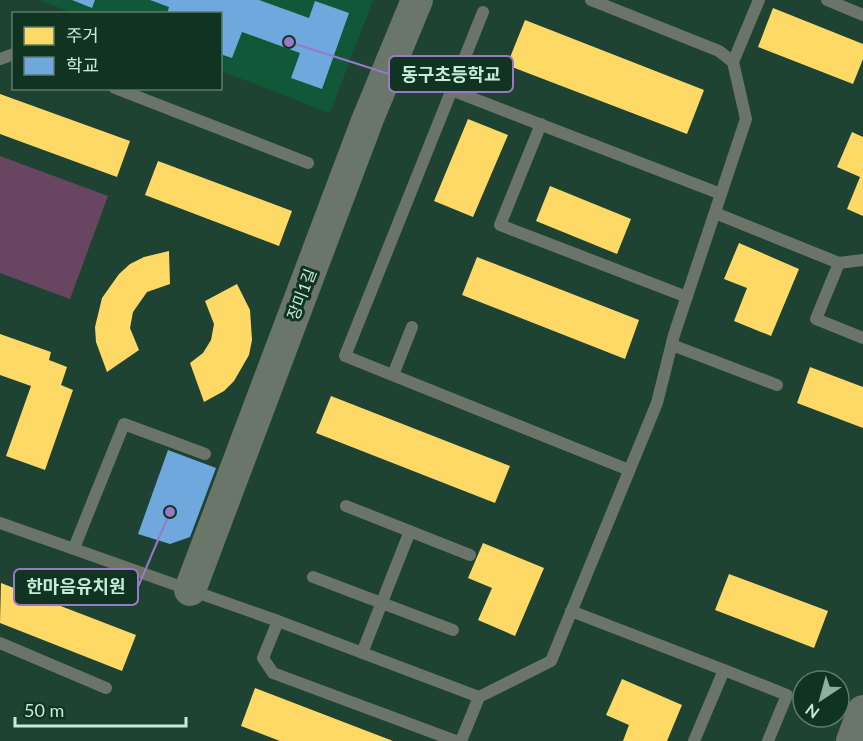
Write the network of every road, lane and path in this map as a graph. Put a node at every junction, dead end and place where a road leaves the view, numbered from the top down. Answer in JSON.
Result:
{"nodes":[{"id":1,"x":417,"y":0,"type":"edge"},
{"id":2,"x":591,"y":0,"type":"edge"},
{"id":3,"x":759,"y":0,"type":"edge"},
{"id":4,"x":827,"y":0,"type":"edge"},
{"id":5,"x":483,"y":12,"type":"dead end"},
{"id":6,"x":863,"y":15,"type":"edge"},
{"id":7,"x":733,"y":62,"type":"junction"},
{"id":8,"x":120,"y":90,"type":"edge"},
{"id":9,"x":451,"y":90,"type":"junction"},
{"id":10,"x":541,"y":124,"type":"junction"},
{"id":11,"x":308,"y":163,"type":"dead end"},
{"id":12,"x":721,"y":194,"type":"junction"},
{"id":13,"x":715,"y":213,"type":"junction"},
{"id":14,"x":863,"y":260,"type":"edge"},
{"id":15,"x":839,"y":263,"type":"junction"},
{"id":16,"x":687,"y":297,"type":"junction"},
{"id":17,"x":412,"y":327,"type":"dead end"},
{"id":18,"x":863,"y":338,"type":"edge"},
{"id":19,"x":672,"y":345,"type":"junction"},
{"id":20,"x":393,"y":375,"type":"junction"},
{"id":21,"x":777,"y":385,"type":"dead end"},
{"id":22,"x":205,"y":453,"type":"dead end"},
{"id":23,"x":629,"y":470,"type":"junction"},
{"id":24,"x":346,"y":506,"type":"dead end"},
{"id":25,"x":0,"y":523,"type":"edge"},
{"id":26,"x":410,"y":531,"type":"junction"},
{"id":27,"x":74,"y":548,"type":"junction"},
{"id":28,"x":470,"y":555,"type":"dead end"},
{"id":29,"x":313,"y":578,"type":"dead end"},
{"id":30,"x":190,"y":590,"type":"junction"},
{"id":31,"x":382,"y":603,"type":"junction"},
{"id":32,"x":572,"y":611,"type":"junction"},
{"id":33,"x":278,"y":621,"type":"junction"},
{"id":34,"x":453,"y":630,"type":"dead end"},
{"id":35,"x":0,"y":643,"type":"edge"},
{"id":36,"x":362,"y":653,"type":"junction"},
{"id":37,"x":724,"y":670,"type":"junction"},
{"id":38,"x":106,"y":688,"type":"dead end"},
{"id":39,"x":479,"y":697,"type":"junction"},
{"id":40,"x":863,"y":711,"type":"edge"},
{"id":41,"x":456,"y":741,"type":"edge"},
{"id":42,"x":461,"y":741,"type":"edge"},
{"id":43,"x":694,"y":741,"type":"edge"},
{"id":44,"x":768,"y":741,"type":"edge"},
{"id":45,"x":852,"y":741,"type":"edge"}],
"edges":[{"from":1,"to":30,"type":"street","name":"장미1길"},
{"from":2,"to":7,"type":"lane"},
{"from":3,"to":7,"type":"lane"},
{"from":4,"to":6,"type":"lane"},
{"from":5,"to":9,"type":"lane"},
{"from":7,"to":12,"type":"lane"},
{"from":8,"to":11,"type":"lane"},
{"from":9,"to":10,"type":"lane"},
{"from":9,"to":20,"type":"lane"},
{"from":10,"to":12,"type":"lane"},
{"from":10,"to":16,"type":"lane"},
{"from":12,"to":13,"type":"lane"},
{"from":13,"to":15,"type":"lane"},
{"from":13,"to":16,"type":"lane"},
{"from":14,"to":15,"type":"lane"},
{"from":15,"to":18,"type":"lane"},
{"from":16,"to":19,"type":"lane"},
{"from":17,"to":20,"type":"lane"},
{"from":19,"to":21,"type":"lane"},
{"from":19,"to":23,"type":"lane"},
{"from":20,"to":23,"type":"lane"},
{"from":22,"to":27,"type":"lane"},
{"from":23,"to":32,"type":"lane"},
{"from":24,"to":26,"type":"lane"},
{"from":25,"to":27,"type":"lane"},
{"from":26,"to":28,"type":"lane"},
{"from":26,"to":31,"type":"lane"},
{"from":27,"to":30,"type":"lane"},
{"from":29,"to":31,"type":"lane"},
{"from":30,"to":33,"type":"lane"},
{"from":31,"to":34,"type":"lane"},
{"from":31,"to":36,"type":"lane"},
{"from":32,"to":37,"type":"lane"},
{"from":32,"to":39,"type":"lane"},
{"from":33,"to":36,"type":"lane"},
{"from":33,"to":41,"type":"lane"},
{"from":35,"to":38,"type":"lane"},
{"from":36,"to":39,"type":"lane"},
{"from":37,"to":43,"type":"lane"},
{"from":37,"to":44,"type":"lane"},
{"from":39,"to":42,"type":"lane"},
{"from":40,"to":45,"type":"street"}]}
